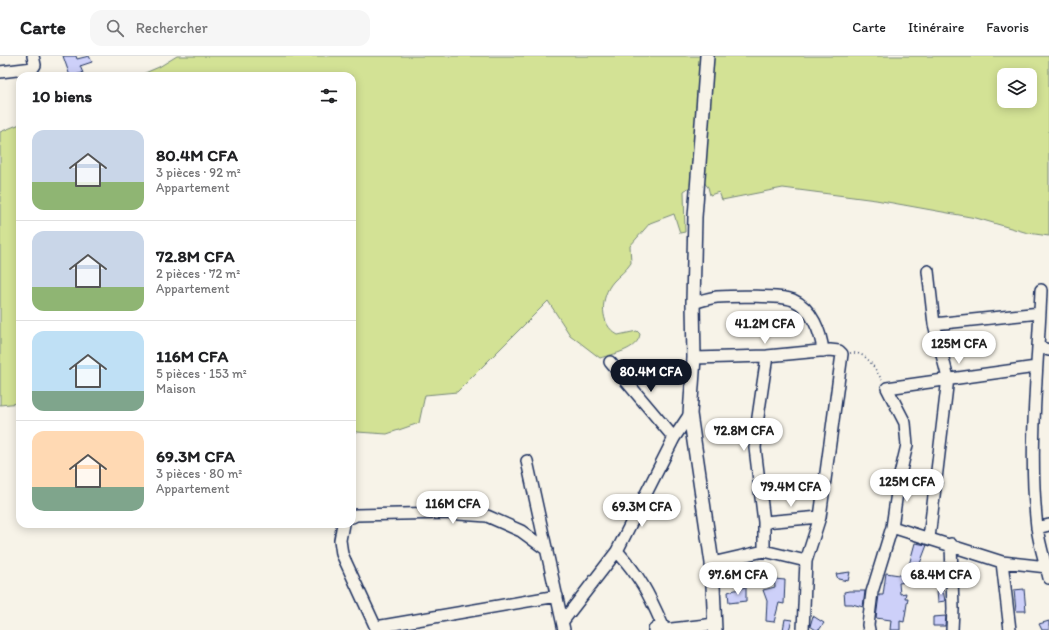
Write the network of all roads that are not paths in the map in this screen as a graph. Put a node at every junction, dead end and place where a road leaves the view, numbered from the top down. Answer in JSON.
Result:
{"nodes":[{"id":1,"x":32,"y":56,"type":"edge"},
{"id":2,"x":707,"y":56,"type":"edge"},
{"id":3,"x":0,"y":72,"type":"edge"},
{"id":4,"x":928,"y":271,"type":"dead end"},
{"id":5,"x":1042,"y":290,"type":"dead end"},
{"id":6,"x":692,"y":302,"type":"junction"},
{"id":7,"x":1040,"y":313,"type":"junction"},
{"id":8,"x":934,"y":324,"type":"junction"},
{"id":9,"x":1038,"y":347,"type":"junction"},
{"id":10,"x":1049,"y":350,"type":"edge"},
{"id":11,"x":823,"y":351,"type":"junction"},
{"id":12,"x":767,"y":356,"type":"junction"},
{"id":13,"x":694,"y":358,"type":"junction"},
{"id":14,"x":610,"y":362,"type":"dead end"},
{"id":15,"x":1036,"y":367,"type":"junction"},
{"id":16,"x":948,"y":378,"type":"junction"},
{"id":17,"x":690,"y":414,"type":"junction"},
{"id":18,"x":674,"y":438,"type":"junction"},
{"id":19,"x":527,"y":461,"type":"dead end"},
{"id":20,"x":356,"y":515,"type":"edge"},
{"id":21,"x":820,"y":517,"type":"junction"},
{"id":22,"x":764,"y":522,"type":"junction"},
{"id":23,"x":1049,"y":525,"type":"edge"},
{"id":24,"x":892,"y":527,"type":"junction"},
{"id":25,"x":342,"y":528,"type":"edge"},
{"id":26,"x":1037,"y":528,"type":"junction"},
{"id":27,"x":929,"y":538,"type":"junction"},
{"id":28,"x":951,"y":544,"type":"junction"},
{"id":29,"x":547,"y":550,"type":"junction"},
{"id":30,"x":617,"y":551,"type":"junction"},
{"id":31,"x":764,"y":551,"type":"junction"},
{"id":32,"x":806,"y":561,"type":"junction"},
{"id":33,"x":1002,"y":562,"type":"junction"},
{"id":34,"x":712,"y":563,"type":"junction"},
{"id":35,"x":1048,"y":572,"type":"edge"},
{"id":36,"x":557,"y":596,"type":"junction"},
{"id":37,"x":563,"y":626,"type":"edge"},
{"id":38,"x":715,"y":627,"type":"edge"},
{"id":39,"x":376,"y":629,"type":"edge"},
{"id":40,"x":654,"y":630,"type":"edge"},
{"id":41,"x":663,"y":630,"type":"edge"},
{"id":42,"x":803,"y":630,"type":"edge"},
{"id":43,"x":869,"y":630,"type":"edge"},
{"id":44,"x":952,"y":630,"type":"edge"},
{"id":45,"x":1010,"y":630,"type":"edge"}],
"edges":[{"from":1,"to":3,"type":"street"},
{"from":2,"to":6,"type":"main road"},
{"from":4,"to":8,"type":"street"},
{"from":5,"to":7,"type":"street"},
{"from":6,"to":11,"type":"street"},
{"from":6,"to":13,"type":"main road"},
{"from":7,"to":8,"type":"street"},
{"from":7,"to":9,"type":"street"},
{"from":8,"to":16,"type":"street"},
{"from":9,"to":10,"type":"street"},
{"from":9,"to":15,"type":"street"},
{"from":11,"to":12,"type":"street"},
{"from":11,"to":21,"type":"street"},
{"from":12,"to":13,"type":"street"},
{"from":12,"to":22,"type":"street"},
{"from":13,"to":17,"type":"main road"},
{"from":14,"to":18,"type":"street"},
{"from":15,"to":16,"type":"street"},
{"from":15,"to":26,"type":"street"},
{"from":16,"to":24,"type":"street"},
{"from":16,"to":27,"type":"street"},
{"from":17,"to":18,"type":"street"},
{"from":17,"to":34,"type":"main road"},
{"from":18,"to":30,"type":"street"},
{"from":19,"to":29,"type":"street"},
{"from":20,"to":29,"type":"street"},
{"from":21,"to":22,"type":"street"},
{"from":21,"to":32,"type":"street"},
{"from":22,"to":31,"type":"street"},
{"from":23,"to":26,"type":"street"},
{"from":24,"to":27,"type":"street"},
{"from":24,"to":43,"type":"street"},
{"from":25,"to":39,"type":"street"},
{"from":26,"to":35,"type":"street"},
{"from":27,"to":28,"type":"street"},
{"from":28,"to":33,"type":"street"},
{"from":28,"to":44,"type":"street"},
{"from":29,"to":36,"type":"street"},
{"from":30,"to":37,"type":"street"},
{"from":30,"to":40,"type":"street"},
{"from":31,"to":32,"type":"street"},
{"from":31,"to":34,"type":"street"},
{"from":32,"to":42,"type":"street"},
{"from":33,"to":35,"type":"street"},
{"from":33,"to":45,"type":"street"},
{"from":34,"to":38,"type":"main road"},
{"from":36,"to":37,"type":"street"},
{"from":36,"to":39,"type":"street"},
{"from":38,"to":41,"type":"street"}]}
